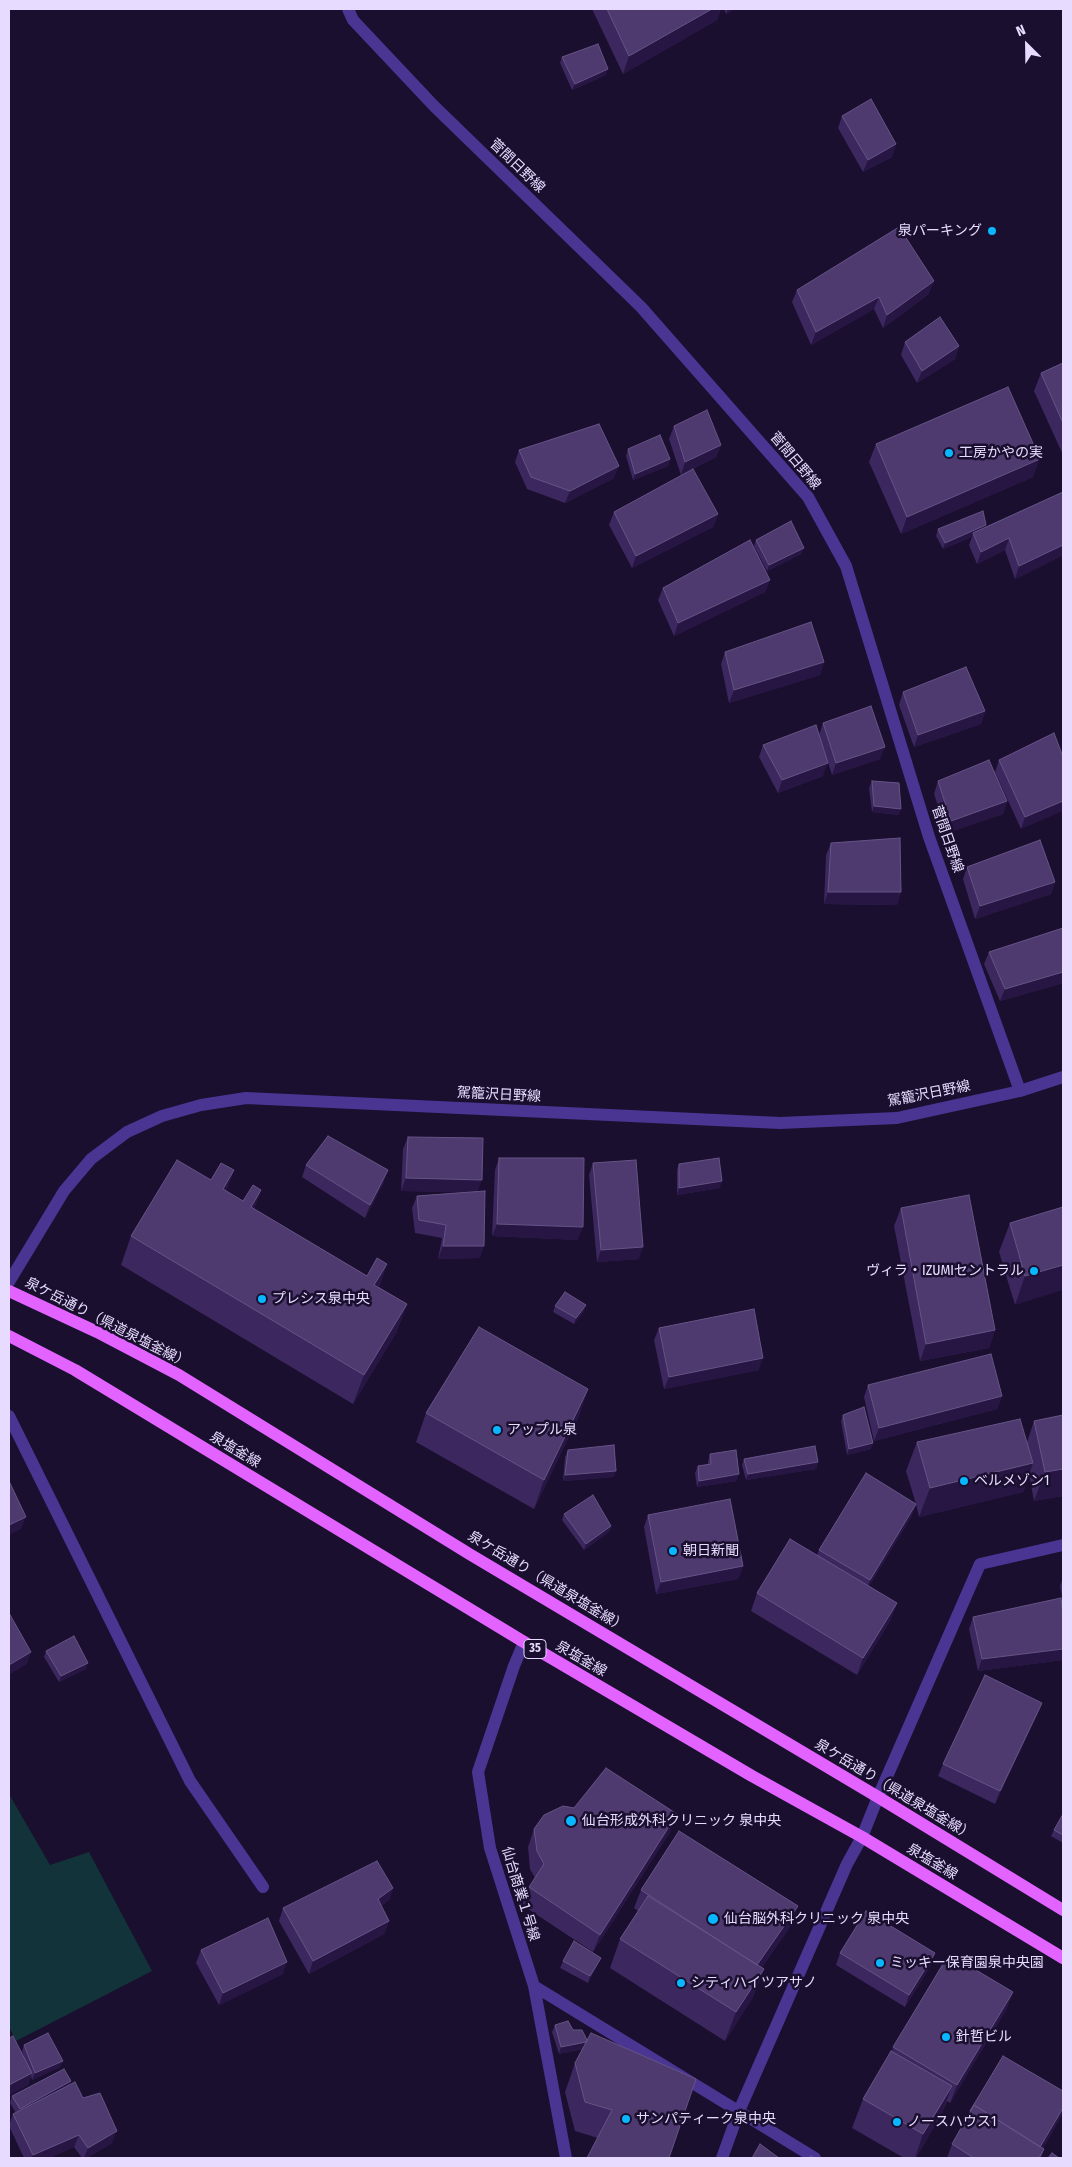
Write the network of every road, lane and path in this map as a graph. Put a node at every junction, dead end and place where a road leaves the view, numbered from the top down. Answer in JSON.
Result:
{"nodes":[{"id":1,"x":348,"y":9,"type":"edge"},
{"id":2,"x":1063,"y":1077,"type":"edge"},
{"id":3,"x":1020,"y":1091,"type":"junction"},
{"id":4,"x":9,"y":1282,"type":"edge"},
{"id":5,"x":9,"y":1291,"type":"edge"},
{"id":6,"x":9,"y":1336,"type":"edge"},
{"id":7,"x":9,"y":1416,"type":"edge"},
{"id":8,"x":1063,"y":1545,"type":"edge"},
{"id":9,"x":524,"y":1642,"type":"junction"},
{"id":10,"x":878,"y":1797,"type":"junction"},
{"id":11,"x":862,"y":1837,"type":"junction"},
{"id":12,"x":263,"y":1887,"type":"dead end"},
{"id":13,"x":1063,"y":1910,"type":"edge"},
{"id":14,"x":1063,"y":1958,"type":"edge"},
{"id":15,"x":534,"y":1986,"type":"junction"},
{"id":16,"x":739,"y":2110,"type":"junction"},
{"id":17,"x":566,"y":2158,"type":"edge"},
{"id":18,"x":722,"y":2158,"type":"edge"},
{"id":19,"x":814,"y":2158,"type":"edge"}],
"edges":[{"from":1,"to":3,"type":"street","name":"菅間日野線"},
{"from":2,"to":3,"type":"street","name":"駕籠沢日野線"},
{"from":3,"to":4,"type":"street","name":"駕籠沢日野線"},
{"from":5,"to":10,"type":"main road","name":"泉ケ岳通り（県道泉塩釜線）"},
{"from":6,"to":9,"type":"main road","name":"泉塩釜線","number":"35"},
{"from":7,"to":12,"type":"street"},
{"from":8,"to":10,"type":"street"},
{"from":9,"to":11,"type":"main road","name":"泉塩釜線","number":"35"},
{"from":9,"to":15,"type":"street","name":"仙台商業１号線"},
{"from":10,"to":11,"type":"street"},
{"from":10,"to":13,"type":"main road","name":"泉ケ岳通り（県道泉塩釜線）"},
{"from":11,"to":14,"type":"main road","name":"泉塩釜線","number":"35"},
{"from":11,"to":16,"type":"street"},
{"from":15,"to":16,"type":"street"},
{"from":15,"to":17,"type":"street","name":"仙台商業１号線"},
{"from":16,"to":18,"type":"street"},
{"from":16,"to":19,"type":"street"}]}
